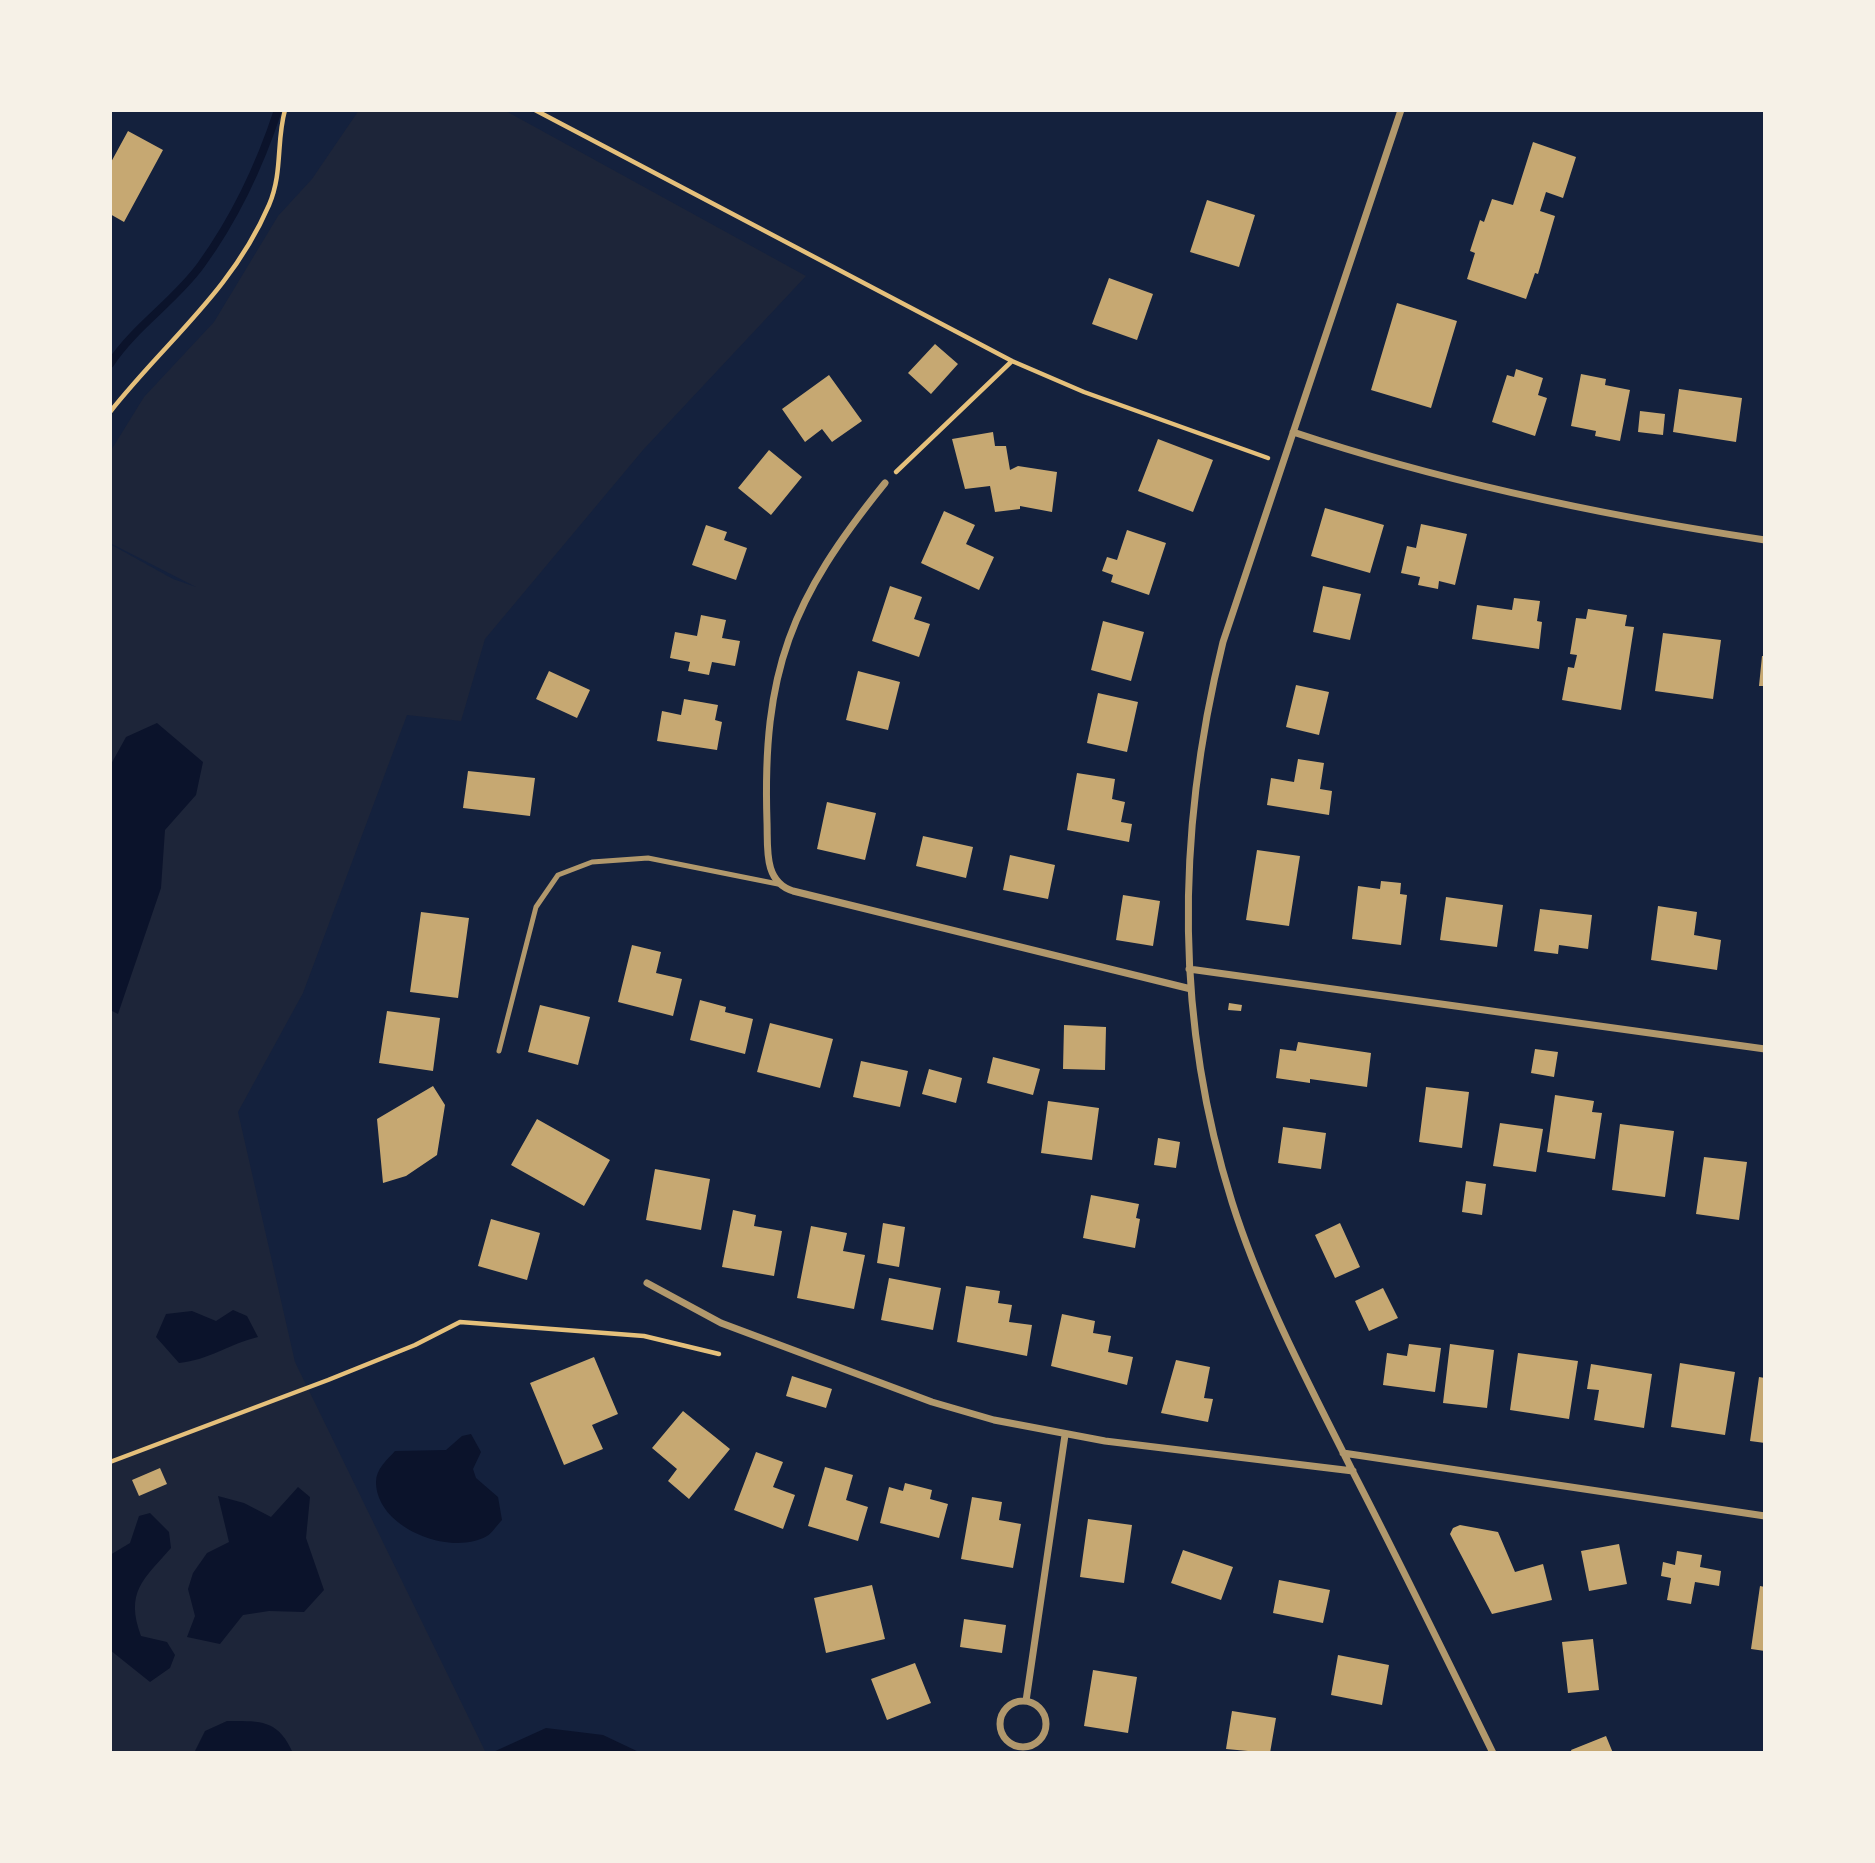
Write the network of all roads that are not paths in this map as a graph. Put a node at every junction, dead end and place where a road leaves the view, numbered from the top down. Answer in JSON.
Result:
{"nodes":[{"id":1,"x":1401,"y":110,"type":"edge"},
{"id":2,"x":1293,"y":432,"type":"junction"},
{"id":3,"x":886,"y":483,"type":"road end"},
{"id":4,"x":1765,"y":540,"type":"edge"},
{"id":5,"x":778,"y":884,"type":"junction"},
{"id":6,"x":1189,"y":969,"type":"junction"},
{"id":7,"x":1191,"y":989,"type":"junction"},
{"id":8,"x":1765,"y":1049,"type":"edge"},
{"id":9,"x":499,"y":1051,"type":"dead end"},
{"id":10,"x":647,"y":1283,"type":"dead end"},
{"id":11,"x":1065,"y":1434,"type":"junction"},
{"id":12,"x":1343,"y":1453,"type":"junction"},
{"id":13,"x":1353,"y":1471,"type":"junction"},
{"id":14,"x":1765,"y":1516,"type":"edge"},
{"id":15,"x":1026,"y":1701,"type":"junction"},
{"id":16,"x":1493,"y":1753,"type":"edge"}],
"edges":[{"from":1,"to":2,"type":"street"},
{"from":2,"to":4,"type":"street"},
{"from":2,"to":6,"type":"street"},
{"from":3,"to":5,"type":"street"},
{"from":5,"to":7,"type":"street"},
{"from":5,"to":9,"type":"lane"},
{"from":6,"to":7,"type":"street"},
{"from":6,"to":8,"type":"street"},
{"from":7,"to":12,"type":"street"},
{"from":10,"to":11,"type":"street"},
{"from":11,"to":13,"type":"street"},
{"from":11,"to":15,"type":"street"},
{"from":12,"to":13,"type":"street"},
{"from":12,"to":14,"type":"street"},
{"from":13,"to":16,"type":"street"},
{"from":15,"to":15,"type":"street"}]}
